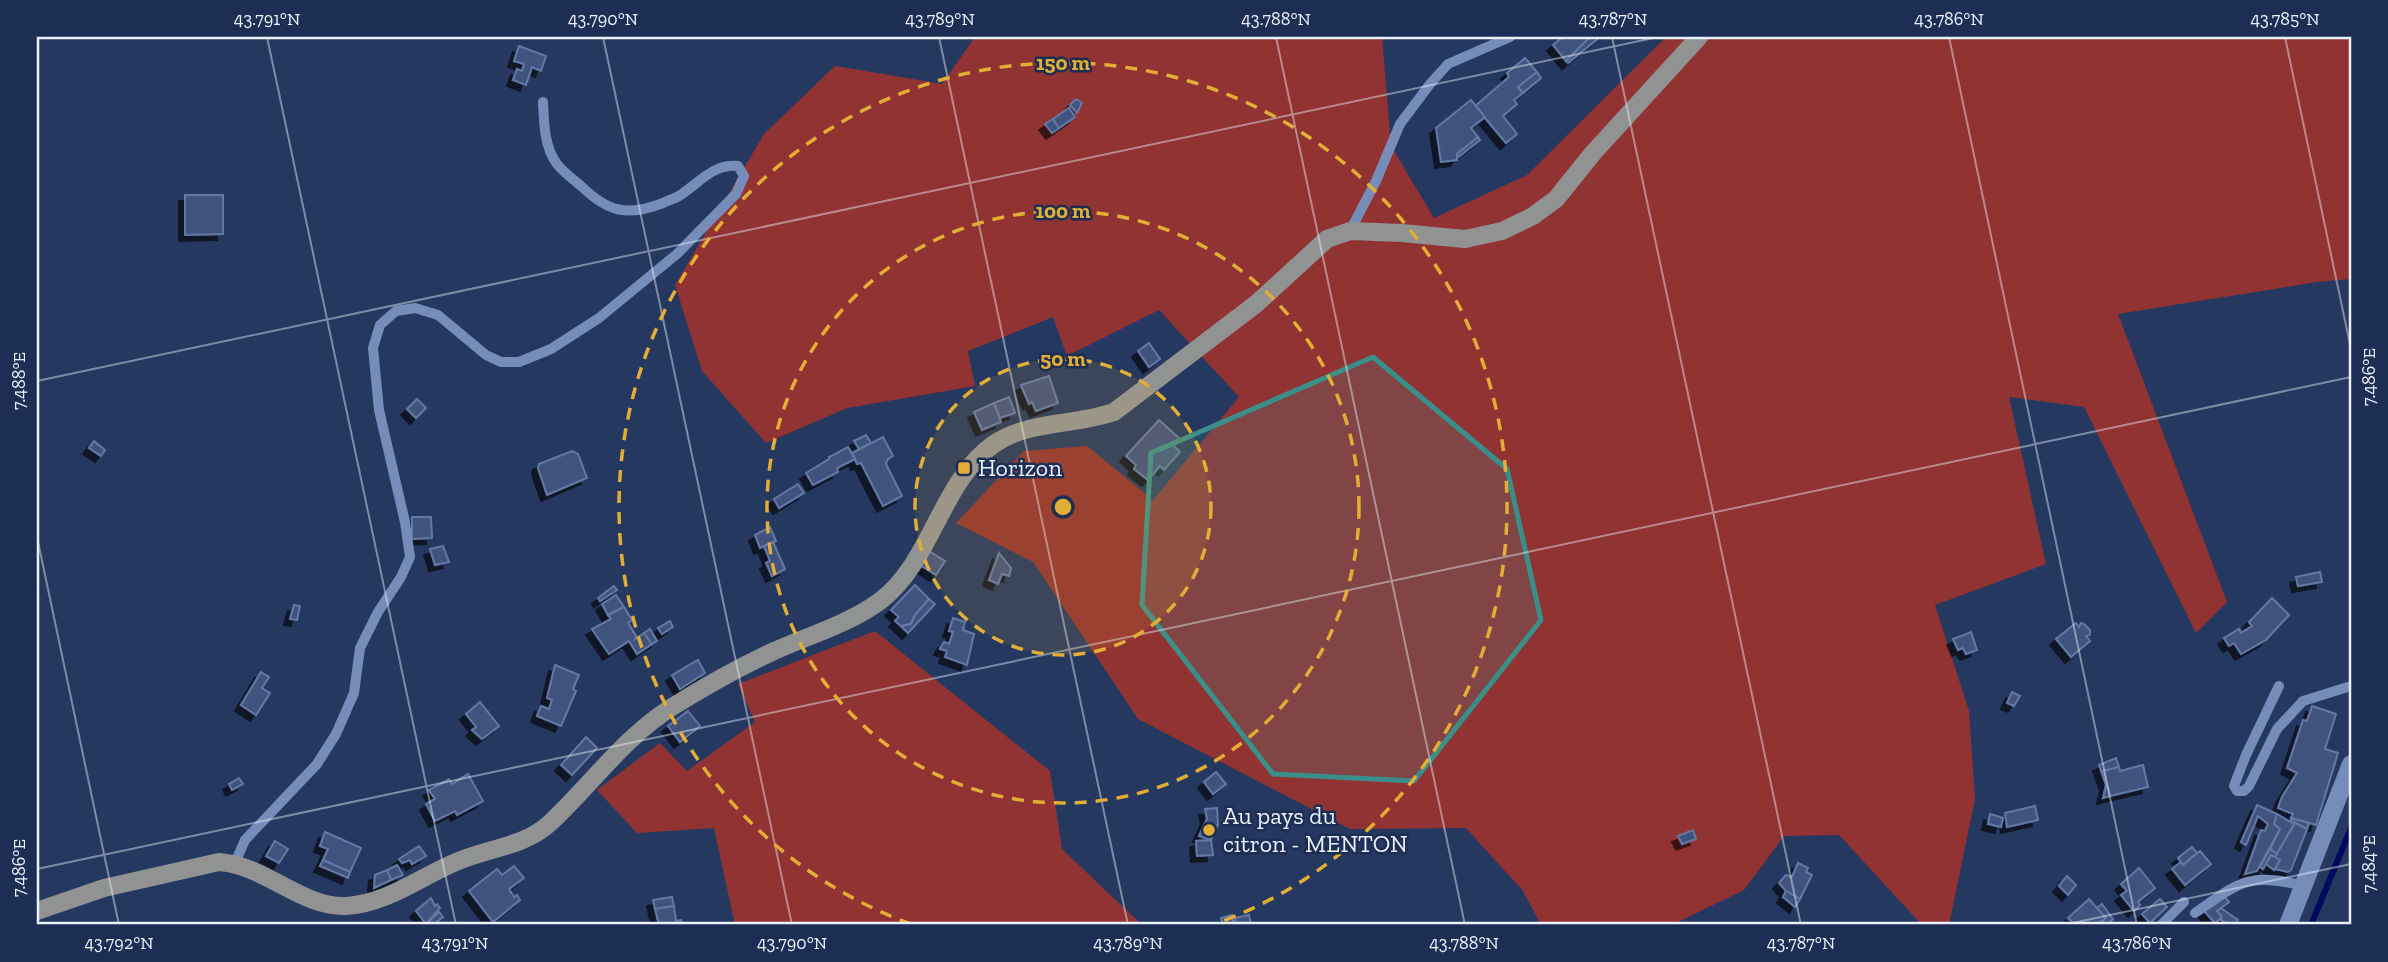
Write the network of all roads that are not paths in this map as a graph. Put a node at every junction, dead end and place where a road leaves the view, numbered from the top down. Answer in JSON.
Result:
{"nodes":[{"id":1,"x":1510,"y":37,"type":"edge"},
{"id":2,"x":1699,"y":37,"type":"edge"},
{"id":3,"x":543,"y":102,"type":"dead end"},
{"id":4,"x":1350,"y":231,"type":"junction"},
{"id":5,"x":2279,"y":686,"type":"dead end"},
{"id":6,"x":2351,"y":686,"type":"edge"},
{"id":7,"x":2351,"y":764,"type":"edge"},
{"id":8,"x":235,"y":863,"type":"junction"},
{"id":9,"x":2304,"y":886,"type":"junction"},
{"id":10,"x":2184,"y":902,"type":"dead end"},
{"id":11,"x":37,"y":911,"type":"edge"},
{"id":12,"x":2195,"y":913,"type":"dead end"},
{"id":13,"x":2161,"y":925,"type":"edge"},
{"id":14,"x":2288,"y":925,"type":"edge"}],
"edges":[{"from":1,"to":4,"type":"lane"},
{"from":2,"to":4,"type":"street"},
{"from":3,"to":8,"type":"lane"},
{"from":4,"to":8,"type":"street"},
{"from":5,"to":6,"type":"lane"},
{"from":7,"to":9,"type":"street"},
{"from":8,"to":11,"type":"street"},
{"from":9,"to":12,"type":"lane"},
{"from":9,"to":14,"type":"street"},
{"from":10,"to":13,"type":"lane"}]}
